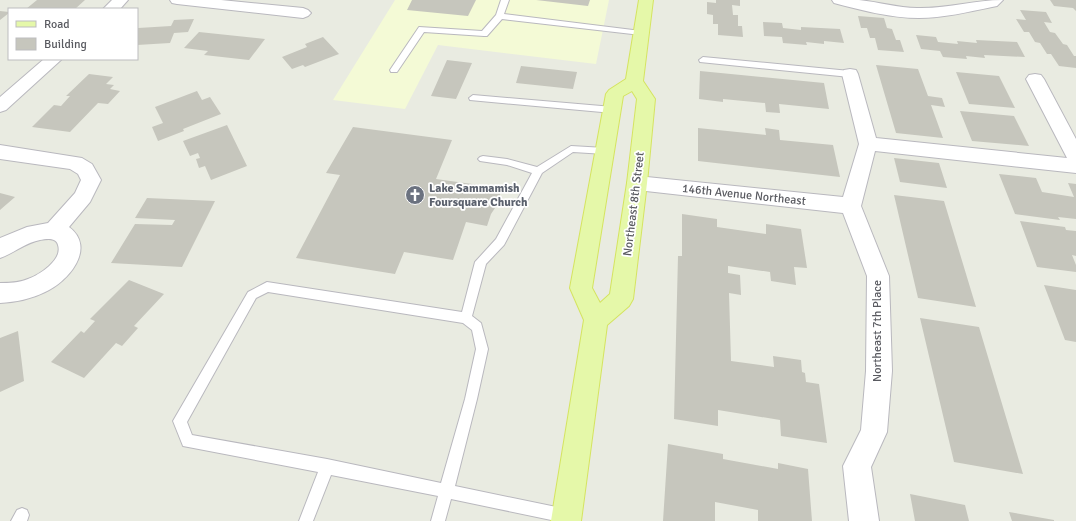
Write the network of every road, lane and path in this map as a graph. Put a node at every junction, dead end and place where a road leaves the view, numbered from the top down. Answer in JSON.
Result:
{"nodes":[{"id":1,"x":121,"y":0,"type":"edge"},
{"id":2,"x":177,"y":0,"type":"edge"},
{"id":3,"x":505,"y":0,"type":"edge"},
{"id":4,"x":646,"y":0,"type":"edge"},
{"id":5,"x":839,"y":0,"type":"edge"},
{"id":6,"x":996,"y":0,"type":"edge"},
{"id":7,"x":112,"y":8,"type":"edge"},
{"id":8,"x":303,"y":13,"type":"dead end"},
{"id":9,"x":500,"y":16,"type":"junction"},
{"id":10,"x":641,"y":33,"type":"junction"},
{"id":11,"x":53,"y":60,"type":"edge"},
{"id":12,"x":704,"y":60,"type":"dead end"},
{"id":13,"x":394,"y":70,"type":"dead end"},
{"id":14,"x":850,"y":74,"type":"joint"},
{"id":15,"x":1035,"y":79,"type":"dead end"},
{"id":16,"x":634,"y":81,"type":"junction"},
{"id":17,"x":473,"y":98,"type":"dead end"},
{"id":18,"x":0,"y":106,"type":"edge"},
{"id":19,"x":613,"y":110,"type":"junction"},
{"id":20,"x":868,"y":144,"type":"junction"},
{"id":21,"x":605,"y":151,"type":"junction"},
{"id":22,"x":0,"y":152,"type":"edge"},
{"id":23,"x":1076,"y":157,"type":"edge"},
{"id":24,"x":483,"y":159,"type":"dead end"},
{"id":25,"x":1076,"y":166,"type":"edge"},
{"id":26,"x":538,"y":171,"type":"junction"},
{"id":27,"x":637,"y":183,"type":"junction"},
{"id":28,"x":851,"y":206,"type":"junction"},
{"id":29,"x":53,"y":231,"type":"junction"},
{"id":30,"x":0,"y":250,"type":"edge"},
{"id":31,"x":0,"y":293,"type":"edge"},
{"id":32,"x":466,"y":318,"type":"junction"},
{"id":33,"x":596,"y":320,"type":"junction"},
{"id":34,"x":327,"y":466,"type":"junction"},
{"id":35,"x":447,"y":490,"type":"junction"},
{"id":36,"x":566,"y":519,"type":"edge"},
{"id":37,"x":306,"y":521,"type":"edge"},
{"id":38,"x":438,"y":521,"type":"edge"},
{"id":39,"x":864,"y":521,"type":"edge"}],
"edges":[{"from":1,"to":7,"type":"street"},
{"from":2,"to":8,"type":"street"},
{"from":3,"to":9,"type":"lane"},
{"from":4,"to":10,"type":"main road"},
{"from":5,"to":6,"type":"street"},
{"from":9,"to":10,"type":"lane"},
{"from":9,"to":13,"type":"lane"},
{"from":10,"to":16,"type":"main road"},
{"from":11,"to":18,"type":"street"},
{"from":12,"to":14,"type":"lane"},
{"from":14,"to":20,"type":"street"},
{"from":15,"to":23,"type":"street"},
{"from":16,"to":19,"type":"main road"},
{"from":16,"to":27,"type":"main road","name":"Northeast 8th Street"},
{"from":17,"to":19,"type":"lane"},
{"from":19,"to":21,"type":"main road"},
{"from":20,"to":25,"type":"street"},
{"from":20,"to":28,"type":"street"},
{"from":21,"to":26,"type":"lane"},
{"from":21,"to":33,"type":"main road"},
{"from":22,"to":29,"type":"street"},
{"from":24,"to":26,"type":"lane"},
{"from":26,"to":32,"type":"lane"},
{"from":27,"to":28,"type":"street","name":"146th Avenue Northeast"},
{"from":27,"to":33,"type":"main road","name":"Northeast 8th Street"},
{"from":28,"to":39,"type":"street","name":"Northeast 7th Place"},
{"from":29,"to":30,"type":"street"},
{"from":29,"to":31,"type":"street"},
{"from":32,"to":34,"type":"lane"},
{"from":32,"to":35,"type":"lane"},
{"from":33,"to":36,"type":"main road"},
{"from":34,"to":35,"type":"lane"},
{"from":34,"to":37,"type":"lane"},
{"from":35,"to":36,"type":"lane"},
{"from":35,"to":38,"type":"lane"}]}
